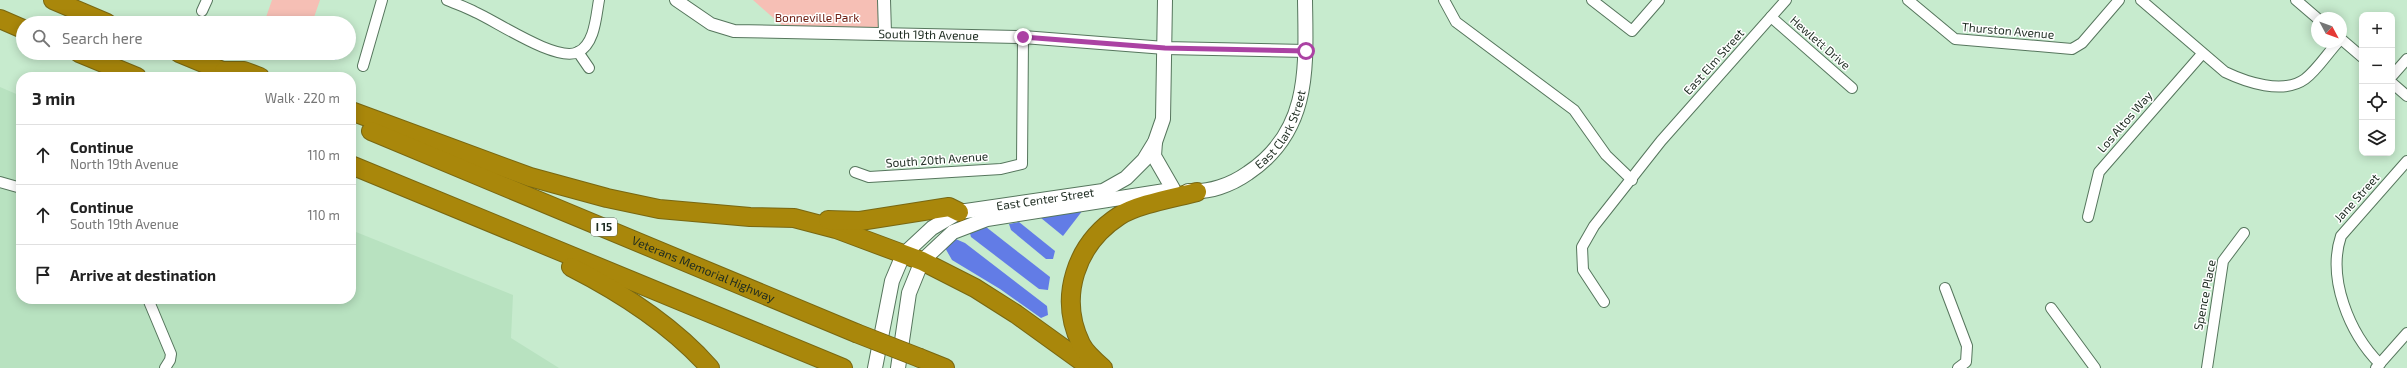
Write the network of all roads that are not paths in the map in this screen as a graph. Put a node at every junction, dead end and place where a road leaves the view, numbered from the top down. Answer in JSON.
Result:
{"nodes":[{"id":1,"x":53,"y":0,"type":"edge"},
{"id":2,"x":207,"y":0,"type":"edge"},
{"id":3,"x":382,"y":0,"type":"edge"},
{"id":4,"x":447,"y":0,"type":"edge"},
{"id":5,"x":599,"y":0,"type":"edge"},
{"id":6,"x":676,"y":0,"type":"edge"},
{"id":7,"x":884,"y":0,"type":"edge"},
{"id":8,"x":1165,"y":0,"type":"edge"},
{"id":9,"x":1305,"y":0,"type":"edge"},
{"id":10,"x":1444,"y":0,"type":"edge"},
{"id":11,"x":1592,"y":0,"type":"edge"},
{"id":12,"x":1659,"y":0,"type":"edge"},
{"id":13,"x":1786,"y":0,"type":"edge"},
{"id":14,"x":1908,"y":0,"type":"edge"},
{"id":15,"x":2141,"y":0,"type":"edge"},
{"id":16,"x":2296,"y":0,"type":"edge"},
{"id":17,"x":2114,"y":2,"type":"edge"},
{"id":18,"x":202,"y":11,"type":"dead end"},
{"id":19,"x":2311,"y":13,"type":"edge"},
{"id":20,"x":91,"y":16,"type":"edge"},
{"id":21,"x":1771,"y":17,"type":"junction"},
{"id":22,"x":0,"y":19,"type":"edge"},
{"id":23,"x":16,"y":26,"type":"edge"},
{"id":24,"x":885,"y":33,"type":"junction"},
{"id":25,"x":1023,"y":37,"type":"junction"},
{"id":26,"x":2347,"y":44,"type":"edge"},
{"id":27,"x":1165,"y":48,"type":"junction"},
{"id":28,"x":2333,"y":48,"type":"edge"},
{"id":29,"x":1306,"y":51,"type":"junction"},
{"id":30,"x":578,"y":52,"type":"junction"},
{"id":31,"x":2202,"y":54,"type":"junction"},
{"id":32,"x":2359,"y":54,"type":"edge"},
{"id":33,"x":2407,"y":59,"type":"edge"},
{"id":34,"x":96,"y":60,"type":"edge"},
{"id":35,"x":196,"y":60,"type":"edge"},
{"id":36,"x":362,"y":66,"type":"dead end"},
{"id":37,"x":589,"y":68,"type":"dead end"},
{"id":38,"x":125,"y":72,"type":"edge"},
{"id":39,"x":225,"y":72,"type":"edge"},
{"id":40,"x":2395,"y":73,"type":"edge"},
{"id":41,"x":2393,"y":84,"type":"edge"},
{"id":42,"x":1852,"y":88,"type":"dead end"},
{"id":43,"x":2407,"y":96,"type":"edge"},
{"id":44,"x":356,"y":113,"type":"edge"},
{"id":45,"x":356,"y":125,"type":"edge"},
{"id":46,"x":1156,"y":142,"type":"junction"},
{"id":47,"x":2407,"y":161,"type":"edge"},
{"id":48,"x":356,"y":167,"type":"edge"},
{"id":49,"x":855,"y":172,"type":"dead end"},
{"id":50,"x":1632,"y":180,"type":"junction"},
{"id":51,"x":0,"y":182,"type":"edge"},
{"id":52,"x":16,"y":187,"type":"edge"},
{"id":53,"x":1173,"y":189,"type":"junction"},
{"id":54,"x":1197,"y":192,"type":"junction"},
{"id":55,"x":959,"y":212,"type":"junction"},
{"id":56,"x":2088,"y":217,"type":"dead end"},
{"id":57,"x":794,"y":218,"type":"junction"},
{"id":58,"x":484,"y":219,"type":"junction"},
{"id":59,"x":2244,"y":233,"type":"dead end"},
{"id":60,"x":903,"y":255,"type":"junction"},
{"id":61,"x":922,"y":261,"type":"junction"},
{"id":62,"x":1945,"y":288,"type":"dead end"},
{"id":63,"x":1604,"y":302,"type":"dead end"},
{"id":64,"x":150,"y":304,"type":"edge"},
{"id":65,"x":2050,"y":308,"type":"dead end"},
{"id":66,"x":2407,"y":334,"type":"edge"},
{"id":67,"x":2378,"y":366,"type":"edge"},
{"id":68,"x":165,"y":368,"type":"edge"},
{"id":69,"x":710,"y":368,"type":"edge"},
{"id":70,"x":843,"y":368,"type":"edge"},
{"id":71,"x":875,"y":368,"type":"edge"},
{"id":72,"x":898,"y":368,"type":"edge"},
{"id":73,"x":945,"y":368,"type":"edge"},
{"id":74,"x":1091,"y":368,"type":"edge"},
{"id":75,"x":1103,"y":368,"type":"edge"},
{"id":76,"x":1958,"y":368,"type":"edge"},
{"id":77,"x":2095,"y":368,"type":"edge"},
{"id":78,"x":2207,"y":368,"type":"edge"}],
"edges":[{"from":1,"to":20,"type":"highway"},
{"from":2,"to":18,"type":"street"},
{"from":3,"to":36,"type":"street"},
{"from":4,"to":30,"type":"street"},
{"from":5,"to":30,"type":"street"},
{"from":6,"to":24,"type":"street","name":"South 19th Avenue"},
{"from":7,"to":24,"type":"street"},
{"from":8,"to":27,"type":"main road","name":"East Center Street"},
{"from":9,"to":29,"type":"main road","name":"East Clark Street"},
{"from":10,"to":50,"type":"street"},
{"from":11,"to":12,"type":"street"},
{"from":13,"to":21,"type":"street","name":"East Elm Street"},
{"from":14,"to":17,"type":"street","name":"Thurston Avenue"},
{"from":15,"to":31,"type":"street"},
{"from":16,"to":19,"type":"street"},
{"from":21,"to":42,"type":"street","name":"Hewlett Drive"},
{"from":21,"to":50,"type":"street","name":"East Elm Street"},
{"from":22,"to":23,"type":"highway"},
{"from":24,"to":25,"type":"street","name":"South 19th Avenue"},
{"from":25,"to":27,"type":"street","name":"South 19th Avenue"},
{"from":25,"to":49,"type":"street","name":"South 20th Avenue"},
{"from":26,"to":32,"type":"street"},
{"from":27,"to":29,"type":"street","name":"South 19th Avenue"},
{"from":27,"to":46,"type":"main road","name":"East Center Street"},
{"from":28,"to":31,"type":"street"},
{"from":29,"to":54,"type":"main road","name":"East Clark Street"},
{"from":30,"to":37,"type":"street"},
{"from":31,"to":56,"type":"street","name":"Los Altos Way"},
{"from":33,"to":40,"type":"street"},
{"from":34,"to":38,"type":"highway"},
{"from":35,"to":39,"type":"highway"},
{"from":41,"to":43,"type":"street"},
{"from":44,"to":57,"type":"highway"},
{"from":45,"to":73,"type":"highway","name":"Veterans Memorial Highway","number":"I 15","bridge":true},
{"from":46,"to":53,"type":"main road"},
{"from":46,"to":55,"type":"main road","name":"East Center Street"},
{"from":47,"to":67,"type":"street","name":"Jane Street"},
{"from":48,"to":58,"type":"highway"},
{"from":50,"to":63,"type":"street","name":"East Elm Street"},
{"from":51,"to":52,"type":"street"},
{"from":53,"to":54,"type":"main road","name":"East Clark Street"},
{"from":53,"to":61,"type":"main road","name":"East Center Street"},
{"from":54,"to":75,"type":"highway"},
{"from":55,"to":57,"type":"highway"},
{"from":55,"to":60,"type":"main road","name":"East Center Street"},
{"from":57,"to":60,"type":"highway"},
{"from":58,"to":69,"type":"highway"},
{"from":58,"to":70,"type":"highway"},
{"from":59,"to":78,"type":"street","name":"Spence Place"},
{"from":60,"to":61,"type":"highway"},
{"from":60,"to":71,"type":"main road","name":"East Center Street"},
{"from":61,"to":72,"type":"main road","name":"East Center Street"},
{"from":61,"to":74,"type":"highway"},
{"from":62,"to":76,"type":"street"},
{"from":64,"to":68,"type":"street"},
{"from":65,"to":77,"type":"street"},
{"from":66,"to":67,"type":"street"}]}
